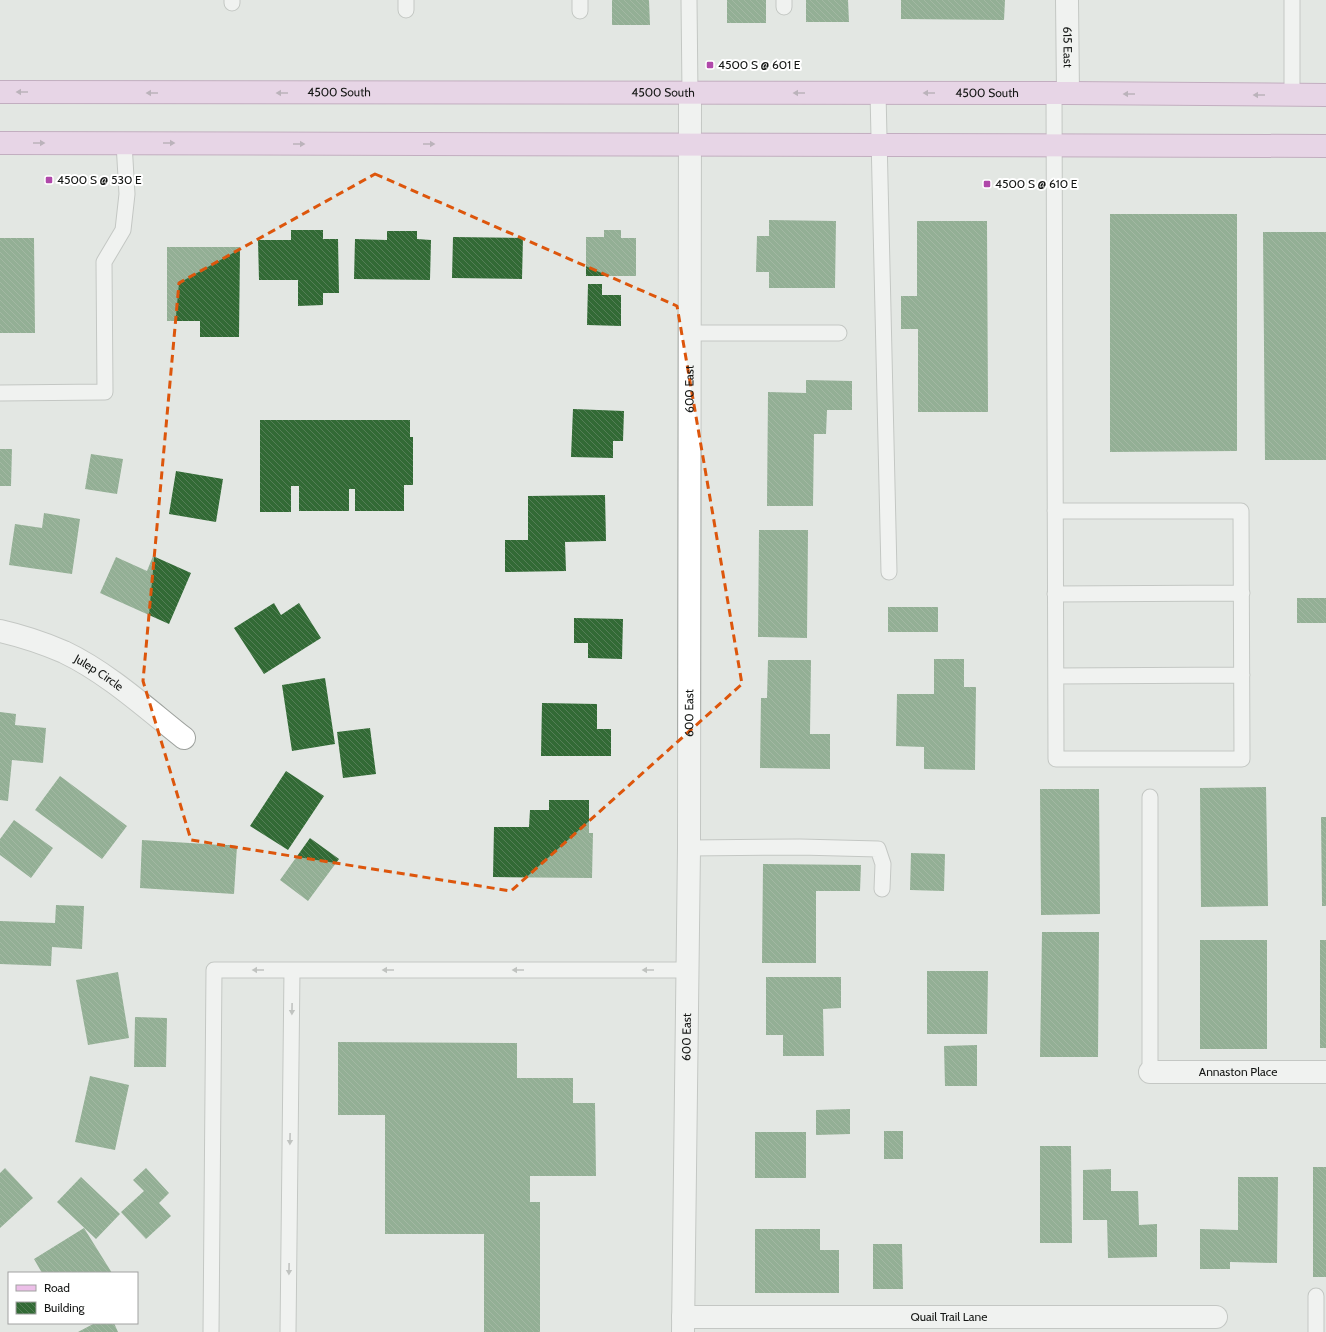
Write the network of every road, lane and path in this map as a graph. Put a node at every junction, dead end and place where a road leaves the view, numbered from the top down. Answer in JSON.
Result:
{"nodes":[{"id":1,"x":689,"y":0,"type":"edge"},
{"id":2,"x":1067,"y":0,"type":"edge"},
{"id":3,"x":1292,"y":0,"type":"edge"},
{"id":4,"x":0,"y":92,"type":"edge"},
{"id":5,"x":690,"y":93,"type":"junction"},
{"id":6,"x":878,"y":93,"type":"junction"},
{"id":7,"x":1061,"y":93,"type":"junction"},
{"id":8,"x":1292,"y":95,"type":"junction"},
{"id":9,"x":1326,"y":95,"type":"edge"},
{"id":10,"x":0,"y":143,"type":"edge"},
{"id":11,"x":124,"y":143,"type":"junction"},
{"id":12,"x":690,"y":144,"type":"junction"},
{"id":13,"x":880,"y":145,"type":"junction"},
{"id":14,"x":1055,"y":145,"type":"junction"},
{"id":15,"x":1326,"y":146,"type":"edge"},
{"id":16,"x":690,"y":333,"type":"junction"},
{"id":17,"x":839,"y":333,"type":"dead end"},
{"id":18,"x":0,"y":393,"type":"edge"},
{"id":19,"x":1055,"y":511,"type":"junction"},
{"id":20,"x":889,"y":572,"type":"dead end"},
{"id":21,"x":1242,"y":593,"type":"junction"},
{"id":22,"x":1055,"y":594,"type":"junction"},
{"id":23,"x":0,"y":631,"type":"edge"},
{"id":24,"x":1242,"y":675,"type":"junction"},
{"id":25,"x":1056,"y":676,"type":"junction"},
{"id":26,"x":184,"y":738,"type":"dead end"},
{"id":27,"x":1150,"y":797,"type":"dead end"},
{"id":28,"x":689,"y":848,"type":"junction"},
{"id":29,"x":882,"y":889,"type":"dead end"},
{"id":30,"x":292,"y":970,"type":"junction"},
{"id":31,"x":687,"y":970,"type":"junction"},
{"id":32,"x":1150,"y":1072,"type":"joint"},
{"id":33,"x":1326,"y":1072,"type":"edge"},
{"id":34,"x":1316,"y":1296,"type":"dead end"},
{"id":35,"x":1216,"y":1318,"type":"dead end"},
{"id":36,"x":683,"y":1324,"type":"edge"},
{"id":37,"x":1117,"y":1324,"type":"edge"},
{"id":38,"x":211,"y":1332,"type":"edge"},
{"id":39,"x":288,"y":1332,"type":"edge"},
{"id":40,"x":1316,"y":1332,"type":"edge"}],
"edges":[{"from":1,"to":5,"type":"lane"},
{"from":2,"to":7,"type":"street","name":"615 East"},
{"from":3,"to":8,"type":"lane"},
{"from":5,"to":4,"type":"main road","name":"4500 South","one_way":true},
{"from":6,"to":5,"type":"main road","name":"4500 South","one_way":true},
{"from":5,"to":12,"type":"street","name":"600 East"},
{"from":7,"to":6,"type":"main road","name":"4500 South","one_way":true},
{"from":6,"to":13,"type":"lane"},
{"from":8,"to":7,"type":"main road","name":"4500 South","one_way":true},
{"from":7,"to":14,"type":"lane"},
{"from":8,"to":9,"type":"main road","name":"4500 South"},
{"from":10,"to":11,"type":"main road","one_way":true},
{"from":11,"to":12,"type":"main road","one_way":true},
{"from":11,"to":18,"type":"lane"},
{"from":12,"to":13,"type":"main road"},
{"from":12,"to":16,"type":"street","name":"600 East"},
{"from":13,"to":14,"type":"main road"},
{"from":13,"to":20,"type":"lane"},
{"from":14,"to":15,"type":"main road"},
{"from":14,"to":19,"type":"lane"},
{"from":16,"to":17,"type":"lane"},
{"from":16,"to":28,"type":"street","name":"600 East"},
{"from":19,"to":21,"type":"lane"},
{"from":19,"to":22,"type":"lane"},
{"from":21,"to":22,"type":"lane"},
{"from":21,"to":24,"type":"lane"},
{"from":22,"to":25,"type":"lane"},
{"from":23,"to":26,"type":"street","name":"Julep Circle"},
{"from":24,"to":25,"type":"lane"},
{"from":24,"to":25,"type":"lane"},
{"from":27,"to":32,"type":"lane"},
{"from":28,"to":29,"type":"lane"},
{"from":28,"to":31,"type":"street","name":"600 East"},
{"from":31,"to":30,"type":"lane","one_way":true},
{"from":30,"to":38,"type":"lane","one_way":true},
{"from":30,"to":39,"type":"lane","one_way":true},
{"from":31,"to":36,"type":"street","name":"600 East"},
{"from":32,"to":33,"type":"street","name":"Annaston Place"},
{"from":34,"to":40,"type":"lane"},
{"from":35,"to":37,"type":"street","name":"Quail Trail Lane"},
{"from":36,"to":37,"type":"street","name":"Quail Trail Lane"}]}
